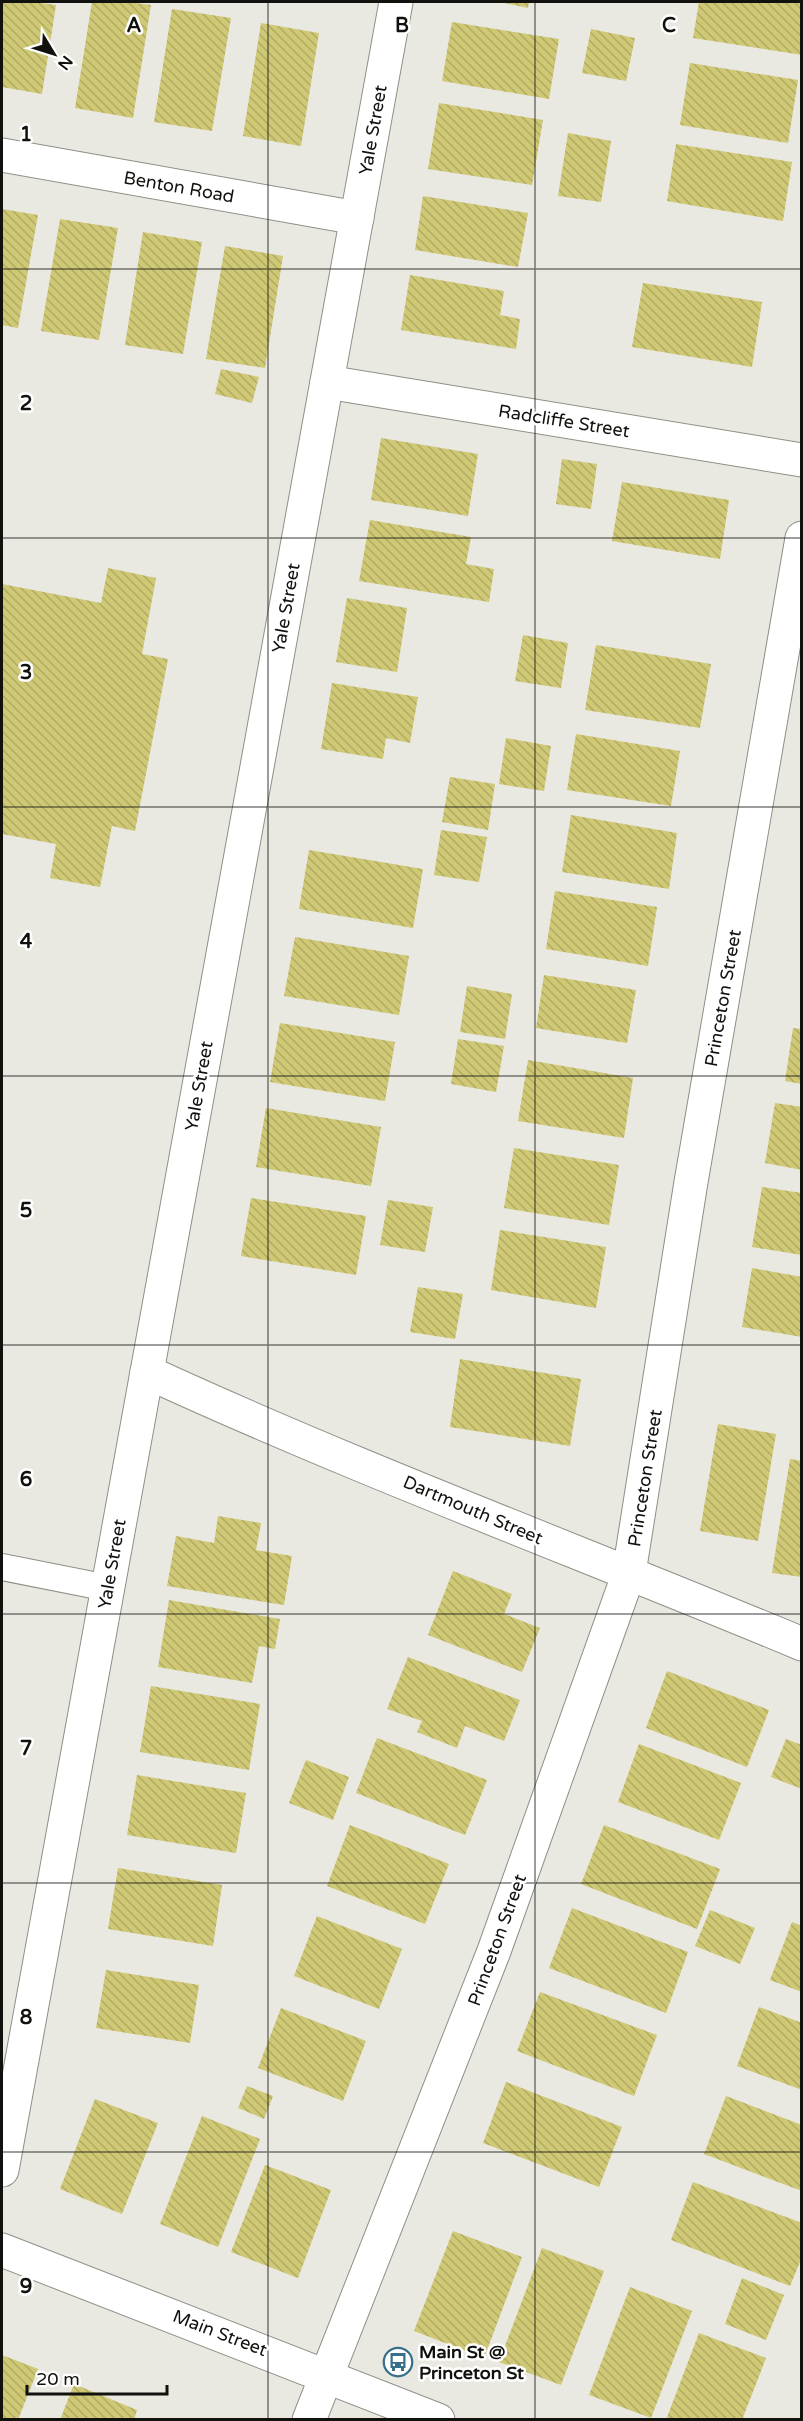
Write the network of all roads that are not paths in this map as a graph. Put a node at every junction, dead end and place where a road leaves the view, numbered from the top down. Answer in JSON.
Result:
{"nodes":[{"id":1,"x":396,"y":2,"type":"edge"},
{"id":2,"x":2,"y":155,"type":"edge"},
{"id":3,"x":357,"y":218,"type":"junction"},
{"id":4,"x":327,"y":382,"type":"junction"},
{"id":5,"x":801,"y":460,"type":"edge"},
{"id":6,"x":801,"y":538,"type":"edge"},
{"id":7,"x":147,"y":1372,"type":"junction"},
{"id":8,"x":2,"y":1567,"type":"edge"},
{"id":9,"x":629,"y":1573,"type":"junction"},
{"id":10,"x":108,"y":1588,"type":"junction"},
{"id":11,"x":801,"y":1644,"type":"edge"},
{"id":12,"x":2,"y":2170,"type":"edge"},
{"id":13,"x":2,"y":2250,"type":"edge"},
{"id":14,"x":327,"y":2374,"type":"junction"},
{"id":15,"x":309,"y":2420,"type":"edge"},
{"id":16,"x":438,"y":2420,"type":"edge"}],
"edges":[{"from":1,"to":3,"type":"street","name":"Yale Street"},
{"from":2,"to":3,"type":"street","name":"Benton Road"},
{"from":3,"to":4,"type":"street","name":"Yale Street"},
{"from":4,"to":5,"type":"street","name":"Radcliffe Street"},
{"from":4,"to":7,"type":"street","name":"Yale Street"},
{"from":6,"to":9,"type":"street","name":"Princeton Street"},
{"from":7,"to":9,"type":"street","name":"Dartmouth Street"},
{"from":7,"to":10,"type":"street","name":"Yale Street"},
{"from":8,"to":10,"type":"lane"},
{"from":9,"to":11,"type":"street","name":"Dartmouth Street"},
{"from":9,"to":14,"type":"street","name":"Princeton Street"},
{"from":10,"to":12,"type":"street","name":"Yale Street"},
{"from":13,"to":14,"type":"street","name":"Main Street"},
{"from":14,"to":15,"type":"street","name":"Princeton Street"},
{"from":14,"to":16,"type":"street","name":"Main Street"}]}
